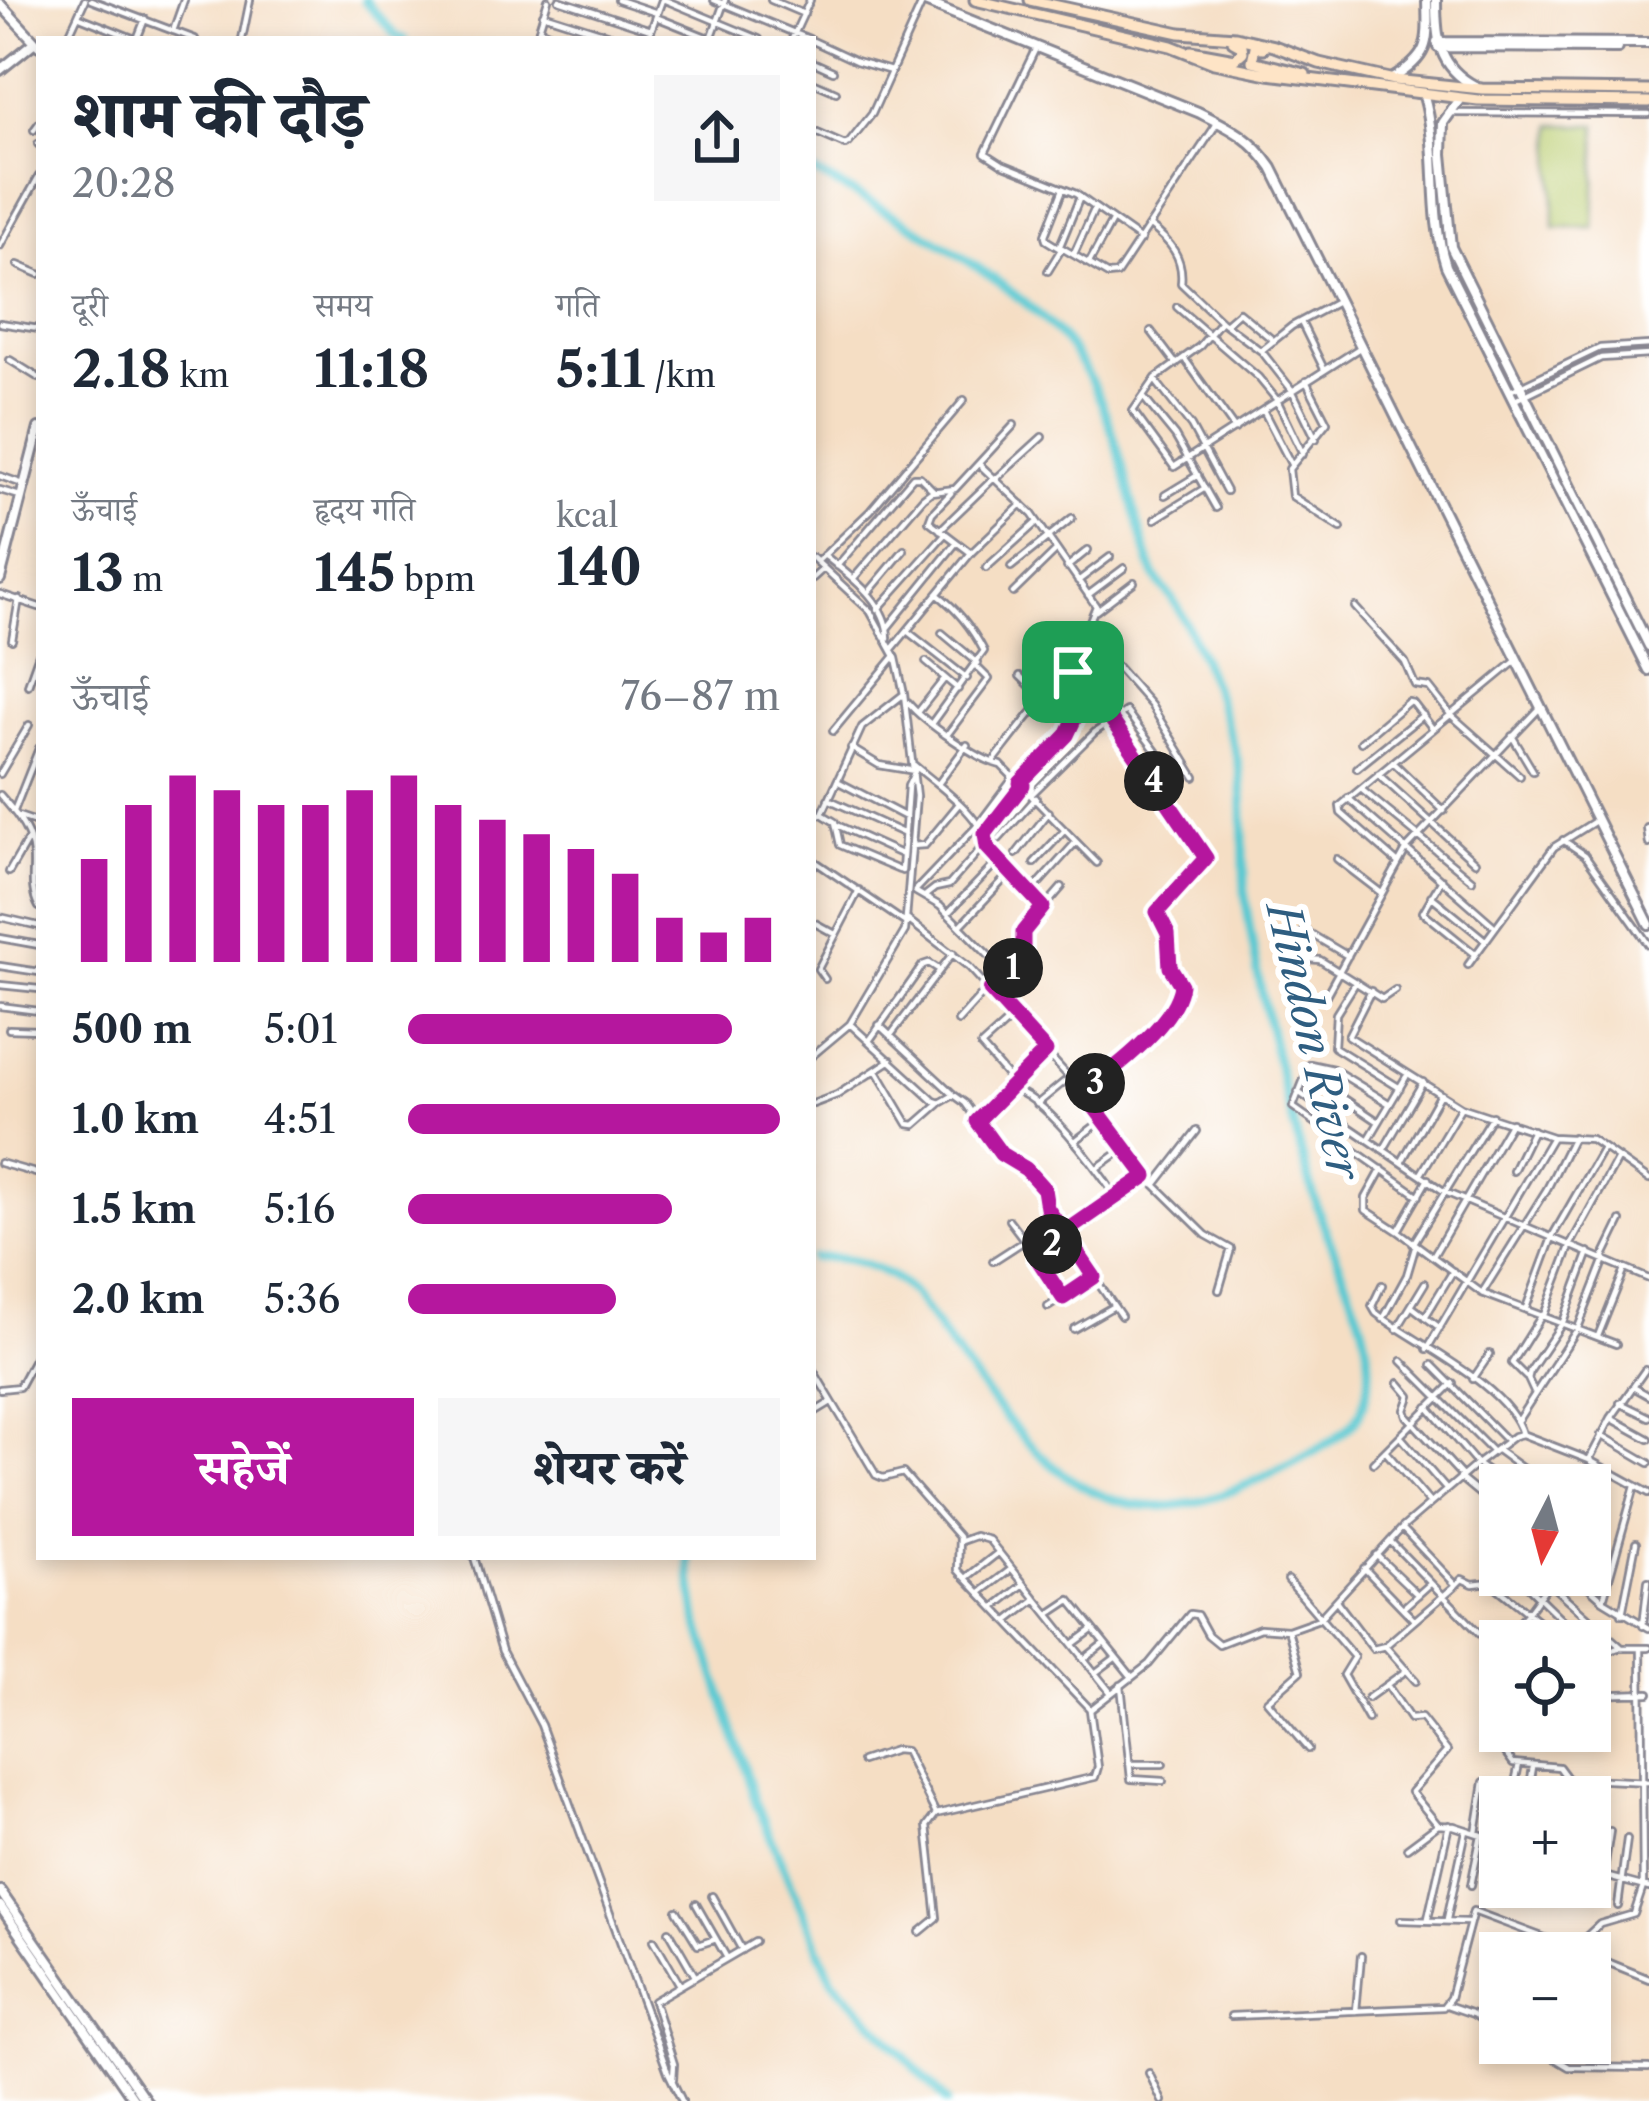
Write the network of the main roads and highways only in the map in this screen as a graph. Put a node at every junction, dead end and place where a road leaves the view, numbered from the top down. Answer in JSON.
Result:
{"nodes":[{"id":1,"x":975,"y":0,"type":"edge"},
{"id":2,"x":1030,"y":0,"type":"edge"},
{"id":3,"x":1180,"y":33,"type":"junction"},
{"id":4,"x":1171,"y":46,"type":"junction"},
{"id":5,"x":1318,"y":63,"type":"junction"},
{"id":6,"x":1322,"y":78,"type":"junction"},
{"id":7,"x":1649,"y":91,"type":"edge"},
{"id":8,"x":1649,"y":102,"type":"edge"}],
"edges":[{"from":1,"to":4,"type":"main road"},
{"from":2,"to":3,"type":"main road"},
{"from":3,"to":4,"type":"main road"},
{"from":3,"to":5,"type":"main road"},
{"from":4,"to":6,"type":"main road"},
{"from":5,"to":6,"type":"main road"},
{"from":5,"to":7,"type":"main road"},
{"from":6,"to":8,"type":"main road"}]}
